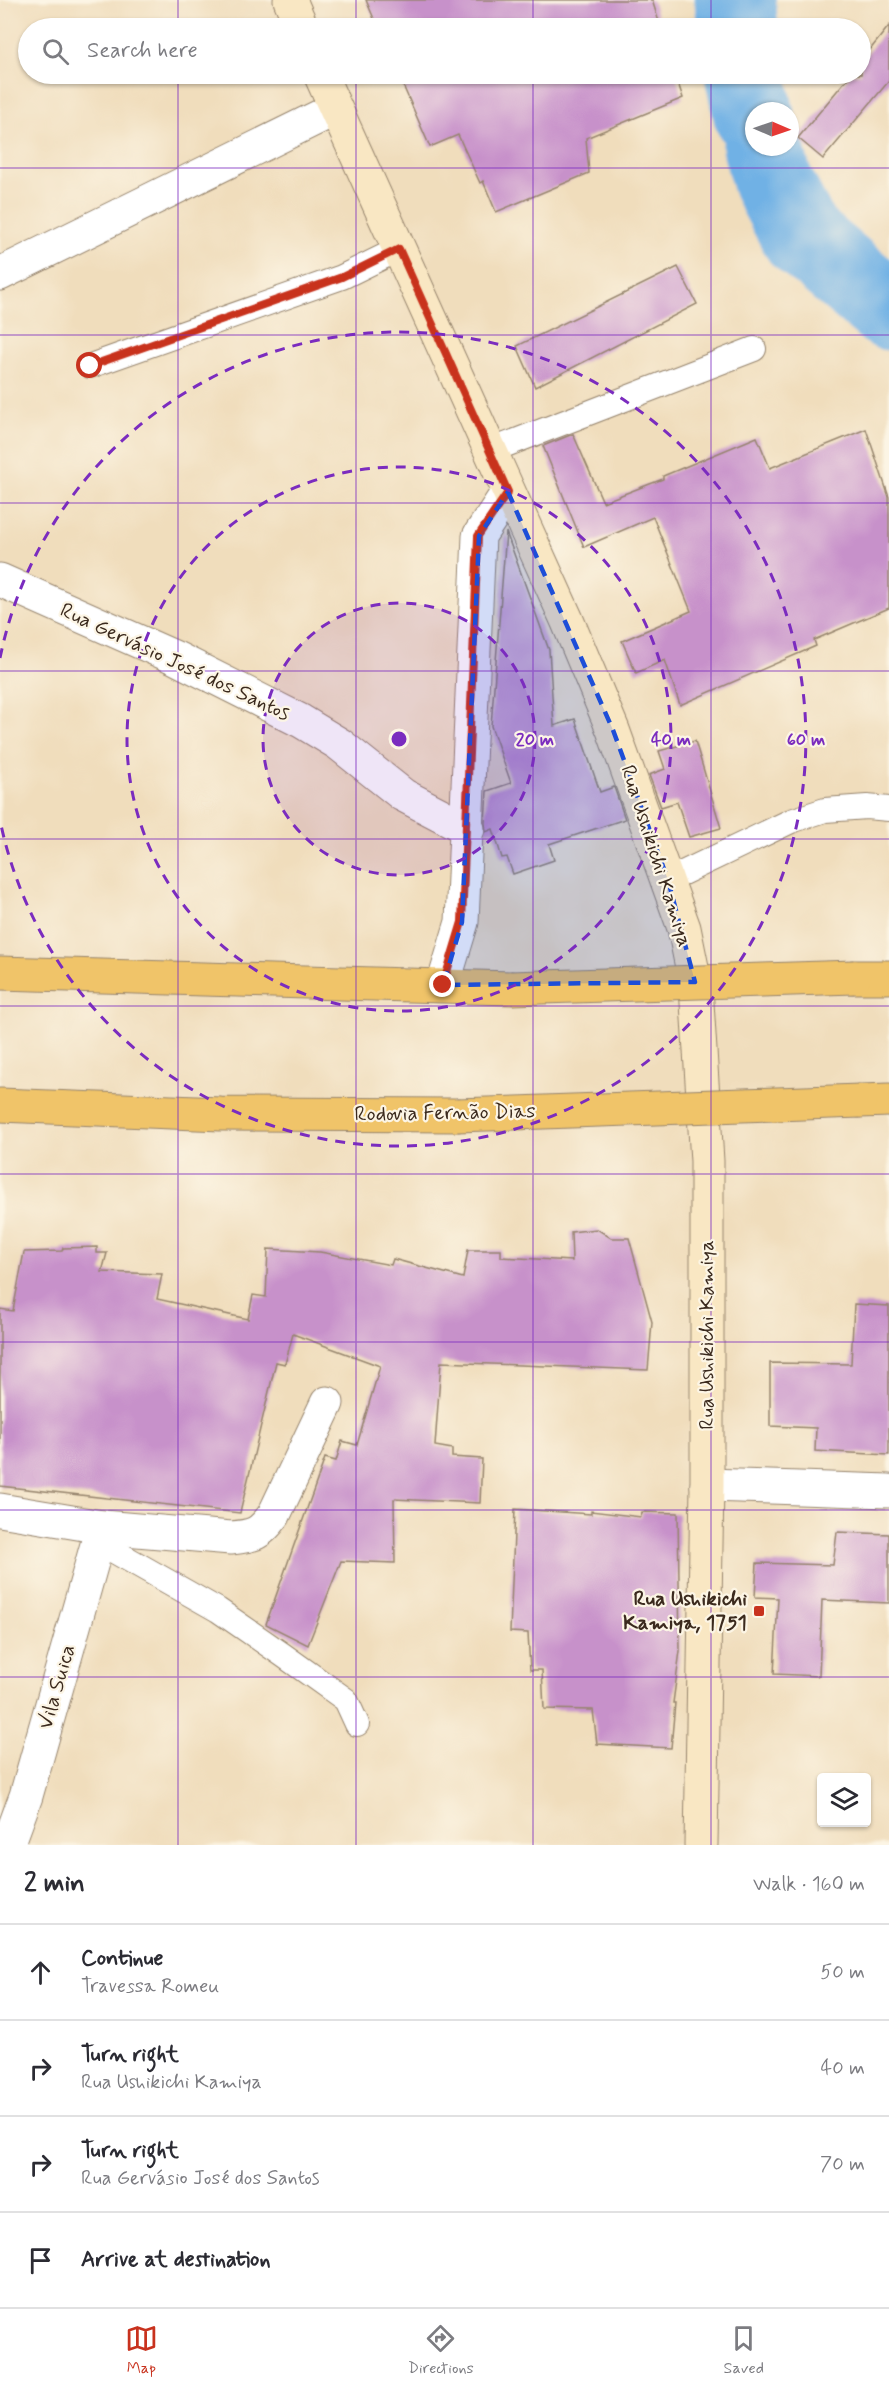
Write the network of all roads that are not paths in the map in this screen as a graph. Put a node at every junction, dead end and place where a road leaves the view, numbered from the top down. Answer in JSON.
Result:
{"nodes":[{"id":1,"x":290,"y":0,"type":"edge"},
{"id":2,"x":298,"y":18,"type":"edge"},
{"id":3,"x":324,"y":84,"type":"edge"},
{"id":4,"x":335,"y":109,"type":"junction"},
{"id":5,"x":399,"y":249,"type":"junction"},
{"id":6,"x":0,"y":274,"type":"edge"},
{"id":7,"x":754,"y":349,"type":"dead end"},
{"id":8,"x":90,"y":366,"type":"dead end"},
{"id":9,"x":490,"y":451,"type":"junction"},
{"id":10,"x":508,"y":492,"type":"junction"},
{"id":11,"x":0,"y":580,"type":"edge"},
{"id":12,"x":889,"y":808,"type":"edge"},
{"id":13,"x":468,"y":828,"type":"junction"},
{"id":14,"x":668,"y":880,"type":"junction"},
{"id":15,"x":0,"y":973,"type":"edge"},
{"id":16,"x":889,"y":976,"type":"edge"},
{"id":17,"x":443,"y":985,"type":"junction"},
{"id":18,"x":874,"y":1100,"type":"edge"},
{"id":19,"x":0,"y":1105,"type":"edge"},
{"id":20,"x":327,"y":1403,"type":"dead end"},
{"id":21,"x":707,"y":1485,"type":"junction"},
{"id":22,"x":889,"y":1491,"type":"edge"},
{"id":23,"x":0,"y":1510,"type":"edge"},
{"id":24,"x":100,"y":1535,"type":"junction"},
{"id":25,"x":357,"y":1724,"type":"dead end"},
{"id":26,"x":8,"y":1845,"type":"edge"},
{"id":27,"x":701,"y":1845,"type":"edge"}],
"edges":[{"from":1,"to":2,"type":"main road"},
{"from":3,"to":4,"type":"main road","name":"Rua Ushikichi Kamiya"},
{"from":4,"to":5,"type":"main road","name":"Rua Ushikichi Kamiya"},
{"from":4,"to":6,"type":"street"},
{"from":5,"to":8,"type":"lane"},
{"from":5,"to":9,"type":"main road","name":"Rua Ushikichi Kamiya"},
{"from":7,"to":9,"type":"lane"},
{"from":9,"to":10,"type":"main road","name":"Rua Ushikichi Kamiya"},
{"from":10,"to":13,"type":"street"},
{"from":10,"to":14,"type":"main road","name":"Rua Ushikichi Kamiya"},
{"from":11,"to":13,"type":"street","name":"Rua Gervásio José dos Santos"},
{"from":12,"to":14,"type":"lane"},
{"from":13,"to":17,"type":"street"},
{"from":14,"to":21,"type":"main road","name":"Rua Ushikichi Kamiya"},
{"from":15,"to":17,"type":"highway"},
{"from":16,"to":17,"type":"highway","bridge":true},
{"from":18,"to":19,"type":"highway","name":"Rodovia Fernão Dias","bridge":true},
{"from":20,"to":24,"type":"street"},
{"from":21,"to":22,"type":"street"},
{"from":21,"to":27,"type":"main road","name":"Rua Ushikichi Kamiya"},
{"from":23,"to":24,"type":"street"},
{"from":24,"to":25,"type":"lane"},
{"from":24,"to":26,"type":"street","name":"Vila Suica"}]}
